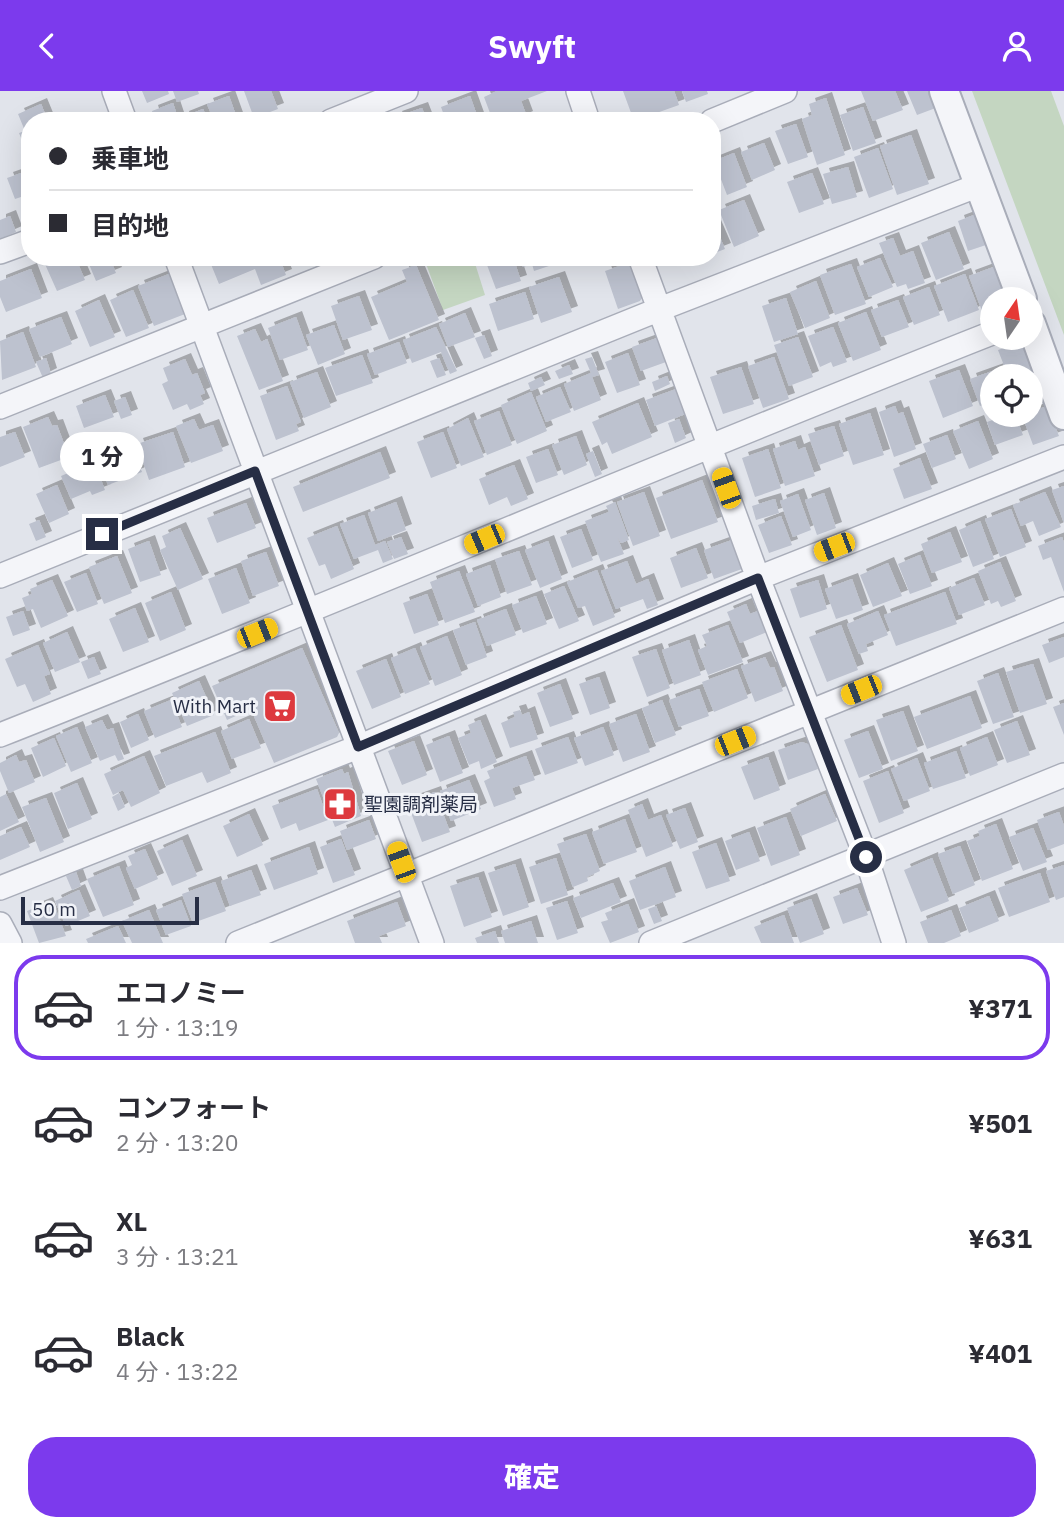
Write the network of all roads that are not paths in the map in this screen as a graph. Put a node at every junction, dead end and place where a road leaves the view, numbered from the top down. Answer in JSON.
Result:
{"nodes":[{"id":1,"x":114,"y":91,"type":"edge"},
{"id":2,"x":405,"y":91,"type":"edge"},
{"id":3,"x":578,"y":91,"type":"edge"},
{"id":4,"x":785,"y":91,"type":"edge"},
{"id":5,"x":944,"y":91,"type":"edge"},
{"id":6,"x":122,"y":112,"type":"edge"},
{"id":7,"x":353,"y":112,"type":"edge"},
{"id":8,"x":585,"y":112,"type":"edge"},
{"id":9,"x":721,"y":117,"type":"edge"},
{"id":10,"x":979,"y":185,"type":"junction"},
{"id":11,"x":21,"y":245,"type":"edge"},
{"id":12,"x":0,"y":253,"type":"edge"},
{"id":13,"x":179,"y":266,"type":"edge"},
{"id":14,"x":351,"y":266,"type":"edge"},
{"id":15,"x":643,"y":266,"type":"edge"},
{"id":16,"x":1017,"y":287,"type":"edge"},
{"id":17,"x":660,"y":309,"type":"junction"},
{"id":18,"x":201,"y":326,"type":"junction"},
{"id":19,"x":980,"y":338,"type":"edge"},
{"id":20,"x":1040,"y":350,"type":"edge"},
{"id":21,"x":0,"y":407,"type":"edge"},
{"id":22,"x":1064,"y":415,"type":"edge"},
{"id":23,"x":710,"y":444,"type":"junction"},
{"id":24,"x":1064,"y":457,"type":"edge"},
{"id":25,"x":255,"y":471,"type":"junction"},
{"id":26,"x":0,"y":576,"type":"edge"},
{"id":27,"x":758,"y":578,"type":"junction"},
{"id":28,"x":1064,"y":609,"type":"edge"},
{"id":29,"x":308,"y":613,"type":"junction"},
{"id":30,"x":811,"y":711,"type":"junction"},
{"id":31,"x":0,"y":735,"type":"edge"},
{"id":32,"x":358,"y":747,"type":"junction"},
{"id":33,"x":1064,"y":775,"type":"edge"},
{"id":34,"x":866,"y":857,"type":"junction"},
{"id":35,"x":406,"y":876,"type":"junction"},
{"id":36,"x":0,"y":888,"type":"edge"},
{"id":37,"x":0,"y":924,"type":"edge"},
{"id":38,"x":10,"y":943,"type":"edge"},
{"id":39,"x":238,"y":943,"type":"edge"},
{"id":40,"x":432,"y":943,"type":"edge"},
{"id":41,"x":651,"y":943,"type":"edge"},
{"id":42,"x":894,"y":943,"type":"edge"}],
"edges":[{"from":1,"to":6,"type":"street"},
{"from":2,"to":7,"type":"street"},
{"from":3,"to":8,"type":"street"},
{"from":4,"to":9,"type":"street"},
{"from":5,"to":10,"type":"street"},
{"from":10,"to":16,"type":"street"},
{"from":10,"to":17,"type":"street"},
{"from":11,"to":12,"type":"street"},
{"from":13,"to":18,"type":"street"},
{"from":14,"to":18,"type":"street"},
{"from":15,"to":17,"type":"street"},
{"from":17,"to":23,"type":"street"},
{"from":17,"to":25,"type":"street"},
{"from":18,"to":21,"type":"street"},
{"from":18,"to":25,"type":"street"},
{"from":19,"to":23,"type":"street"},
{"from":20,"to":22,"type":"street"},
{"from":23,"to":27,"type":"street"},
{"from":23,"to":29,"type":"street"},
{"from":24,"to":27,"type":"street"},
{"from":25,"to":26,"type":"street"},
{"from":25,"to":29,"type":"street"},
{"from":27,"to":30,"type":"street"},
{"from":27,"to":32,"type":"street"},
{"from":28,"to":30,"type":"street"},
{"from":29,"to":31,"type":"street"},
{"from":29,"to":32,"type":"street"},
{"from":30,"to":34,"type":"street"},
{"from":30,"to":35,"type":"street"},
{"from":32,"to":35,"type":"street"},
{"from":32,"to":36,"type":"street"},
{"from":33,"to":34,"type":"street"},
{"from":34,"to":41,"type":"street"},
{"from":34,"to":42,"type":"street"},
{"from":35,"to":39,"type":"street"},
{"from":35,"to":40,"type":"street"},
{"from":37,"to":38,"type":"street"}]}
